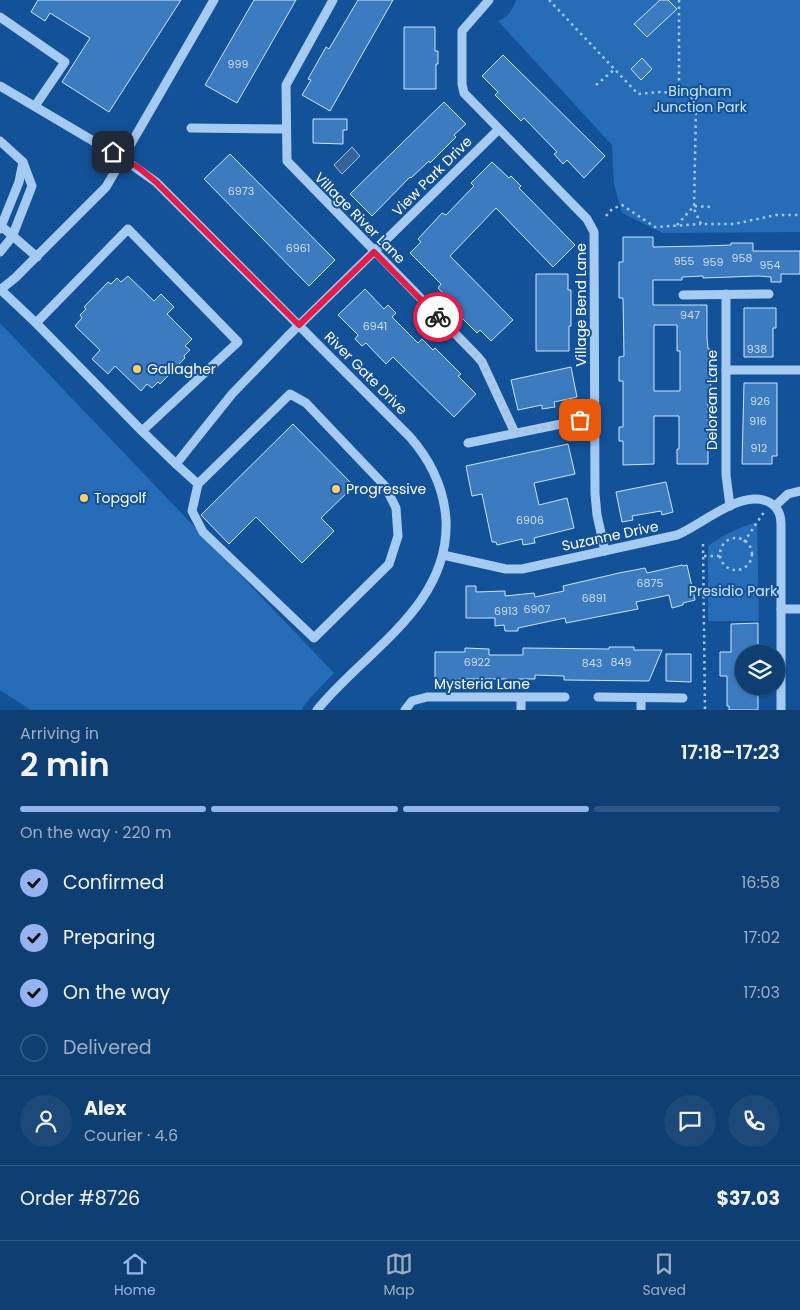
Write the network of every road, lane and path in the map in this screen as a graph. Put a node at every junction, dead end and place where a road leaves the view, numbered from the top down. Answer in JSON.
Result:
{"nodes":[{"id":1,"x":214,"y":0,"type":"edge"},
{"id":2,"x":333,"y":0,"type":"edge"},
{"id":3,"x":489,"y":0,"type":"edge"},
{"id":4,"x":679,"y":0,"type":"edge"},
{"id":5,"x":552,"y":1,"type":"edge"},
{"id":6,"x":0,"y":17,"type":"edge"},
{"id":7,"x":615,"y":69,"type":"junction"},
{"id":8,"x":596,"y":85,"type":"dead end"},
{"id":9,"x":0,"y":86,"type":"edge"},
{"id":10,"x":679,"y":94,"type":"junction"},
{"id":11,"x":35,"y":106,"type":"junction"},
{"id":12,"x":191,"y":128,"type":"dead end"},
{"id":13,"x":286,"y":129,"type":"junction"},
{"id":14,"x":498,"y":130,"type":"junction"},
{"id":15,"x":0,"y":141,"type":"edge"},
{"id":16,"x":122,"y":158,"type":"junction"},
{"id":17,"x":23,"y":162,"type":"junction"},
{"id":18,"x":694,"y":206,"type":"junction"},
{"id":19,"x":712,"y":207,"type":"dead end"},
{"id":20,"x":800,"y":215,"type":"edge"},
{"id":21,"x":606,"y":216,"type":"dead end"},
{"id":22,"x":701,"y":224,"type":"junction"},
{"id":23,"x":676,"y":225,"type":"junction"},
{"id":24,"x":0,"y":227,"type":"edge"},
{"id":25,"x":12,"y":237,"type":"junction"},
{"id":26,"x":0,"y":252,"type":"edge"},
{"id":27,"x":374,"y":252,"type":"junction"},
{"id":28,"x":37,"y":257,"type":"junction"},
{"id":29,"x":0,"y":289,"type":"edge"},
{"id":30,"x":726,"y":294,"type":"junction"},
{"id":31,"x":769,"y":294,"type":"dead end"},
{"id":32,"x":684,"y":295,"type":"dead end"},
{"id":33,"x":36,"y":323,"type":"junction"},
{"id":34,"x":299,"y":325,"type":"junction"},
{"id":35,"x":726,"y":370,"type":"junction"},
{"id":36,"x":800,"y":370,"type":"edge"},
{"id":37,"x":595,"y":417,"type":"junction"},
{"id":38,"x":142,"y":431,"type":"junction"},
{"id":39,"x":515,"y":433,"type":"junction"},
{"id":40,"x":468,"y":443,"type":"dead end"},
{"id":41,"x":176,"y":464,"type":"junction"},
{"id":42,"x":198,"y":484,"type":"junction"},
{"id":43,"x":800,"y":491,"type":"edge"},
{"id":44,"x":730,"y":506,"type":"junction"},
{"id":45,"x":774,"y":506,"type":"junction"},
{"id":46,"x":764,"y":512,"type":"dead end"},
{"id":47,"x":744,"y":542,"type":"junction"},
{"id":48,"x":704,"y":544,"type":"dead end"},
{"id":49,"x":605,"y":551,"type":"junction"},
{"id":50,"x":443,"y":555,"type":"junction"},
{"id":51,"x":704,"y":556,"type":"junction"},
{"id":52,"x":720,"y":556,"type":"junction"},
{"id":53,"x":704,"y":590,"type":"junction"},
{"id":54,"x":726,"y":590,"type":"dead end"},
{"id":55,"x":800,"y":609,"type":"edge"},
{"id":56,"x":781,"y":610,"type":"junction"},
{"id":57,"x":565,"y":697,"type":"dead end"},
{"id":58,"x":598,"y":697,"type":"dead end"},
{"id":59,"x":521,"y":698,"type":"junction"},
{"id":60,"x":641,"y":698,"type":"junction"},
{"id":61,"x":683,"y":698,"type":"dead end"},
{"id":62,"x":317,"y":710,"type":"edge"},
{"id":63,"x":404,"y":710,"type":"edge"},
{"id":64,"x":521,"y":710,"type":"edge"},
{"id":65,"x":641,"y":710,"type":"edge"},
{"id":66,"x":705,"y":710,"type":"edge"},
{"id":67,"x":781,"y":710,"type":"edge"}],
"edges":[{"from":1,"to":16,"type":"street"},
{"from":2,"to":13,"type":"street","name":"Village River Lane"},
{"from":3,"to":14,"type":"street","name":"Village Bend Lane"},
{"from":4,"to":10,"type":"path"},
{"from":5,"to":7,"type":"path"},
{"from":6,"to":11,"type":"street"},
{"from":7,"to":8,"type":"path"},
{"from":7,"to":10,"type":"path"},
{"from":9,"to":11,"type":"street","name":"River Gate Drive"},
{"from":10,"to":18,"type":"path"},
{"from":11,"to":16,"type":"street","name":"River Gate Drive"},
{"from":12,"to":13,"type":"street"},
{"from":13,"to":27,"type":"street","name":"Village River Lane"},
{"from":14,"to":27,"type":"street","name":"View Park Drive"},
{"from":14,"to":37,"type":"street","name":"Village Bend Lane"},
{"from":15,"to":17,"type":"street"},
{"from":16,"to":28,"type":"street"},
{"from":16,"to":34,"type":"street","name":"River Gate Drive"},
{"from":17,"to":24,"type":"street"},
{"from":17,"to":25,"type":"street"},
{"from":18,"to":19,"type":"path"},
{"from":18,"to":22,"type":"path"},
{"from":18,"to":23,"type":"path"},
{"from":20,"to":22,"type":"path"},
{"from":21,"to":23,"type":"path"},
{"from":22,"to":23,"type":"path"},
{"from":24,"to":25,"type":"street"},
{"from":25,"to":26,"type":"street"},
{"from":25,"to":28,"type":"street"},
{"from":27,"to":34,"type":"street","name":"View Park Drive"},
{"from":27,"to":39,"type":"street","name":"Village River Lane"},
{"from":28,"to":29,"type":"street"},
{"from":29,"to":33,"type":"street"},
{"from":30,"to":31,"type":"street"},
{"from":30,"to":32,"type":"street"},
{"from":30,"to":35,"type":"street","name":"Delorean Lane"},
{"from":33,"to":38,"type":"street"},
{"from":33,"to":38,"type":"street"},
{"from":34,"to":41,"type":"street","name":"View Park Drive"},
{"from":34,"to":50,"type":"street","name":"River Gate Drive"},
{"from":35,"to":36,"type":"street"},
{"from":35,"to":44,"type":"street","name":"Delorean Lane"},
{"from":37,"to":39,"type":"street"},
{"from":37,"to":49,"type":"street","name":"Village Bend Lane"},
{"from":38,"to":41,"type":"street"},
{"from":39,"to":40,"type":"street"},
{"from":41,"to":42,"type":"street"},
{"from":42,"to":42,"type":"street"},
{"from":43,"to":45,"type":"street"},
{"from":44,"to":45,"type":"street","name":"Suzanne Drive"},
{"from":44,"to":49,"type":"street","name":"Suzanne Drive"},
{"from":45,"to":56,"type":"street"},
{"from":46,"to":47,"type":"path"},
{"from":47,"to":52,"type":"path"},
{"from":47,"to":52,"type":"path"},
{"from":48,"to":51,"type":"path"},
{"from":49,"to":50,"type":"street","name":"Suzanne Drive"},
{"from":50,"to":62,"type":"street","name":"River Gate Drive"},
{"from":51,"to":52,"type":"path"},
{"from":51,"to":53,"type":"path"},
{"from":53,"to":54,"type":"path"},
{"from":53,"to":66,"type":"path"},
{"from":55,"to":56,"type":"street"},
{"from":56,"to":67,"type":"street"},
{"from":57,"to":59,"type":"street","name":"Mysteria Lane"},
{"from":58,"to":60,"type":"street"},
{"from":59,"to":63,"type":"street","name":"Mysteria Lane"},
{"from":59,"to":64,"type":"street"},
{"from":60,"to":61,"type":"street"},
{"from":60,"to":65,"type":"street"}]}
